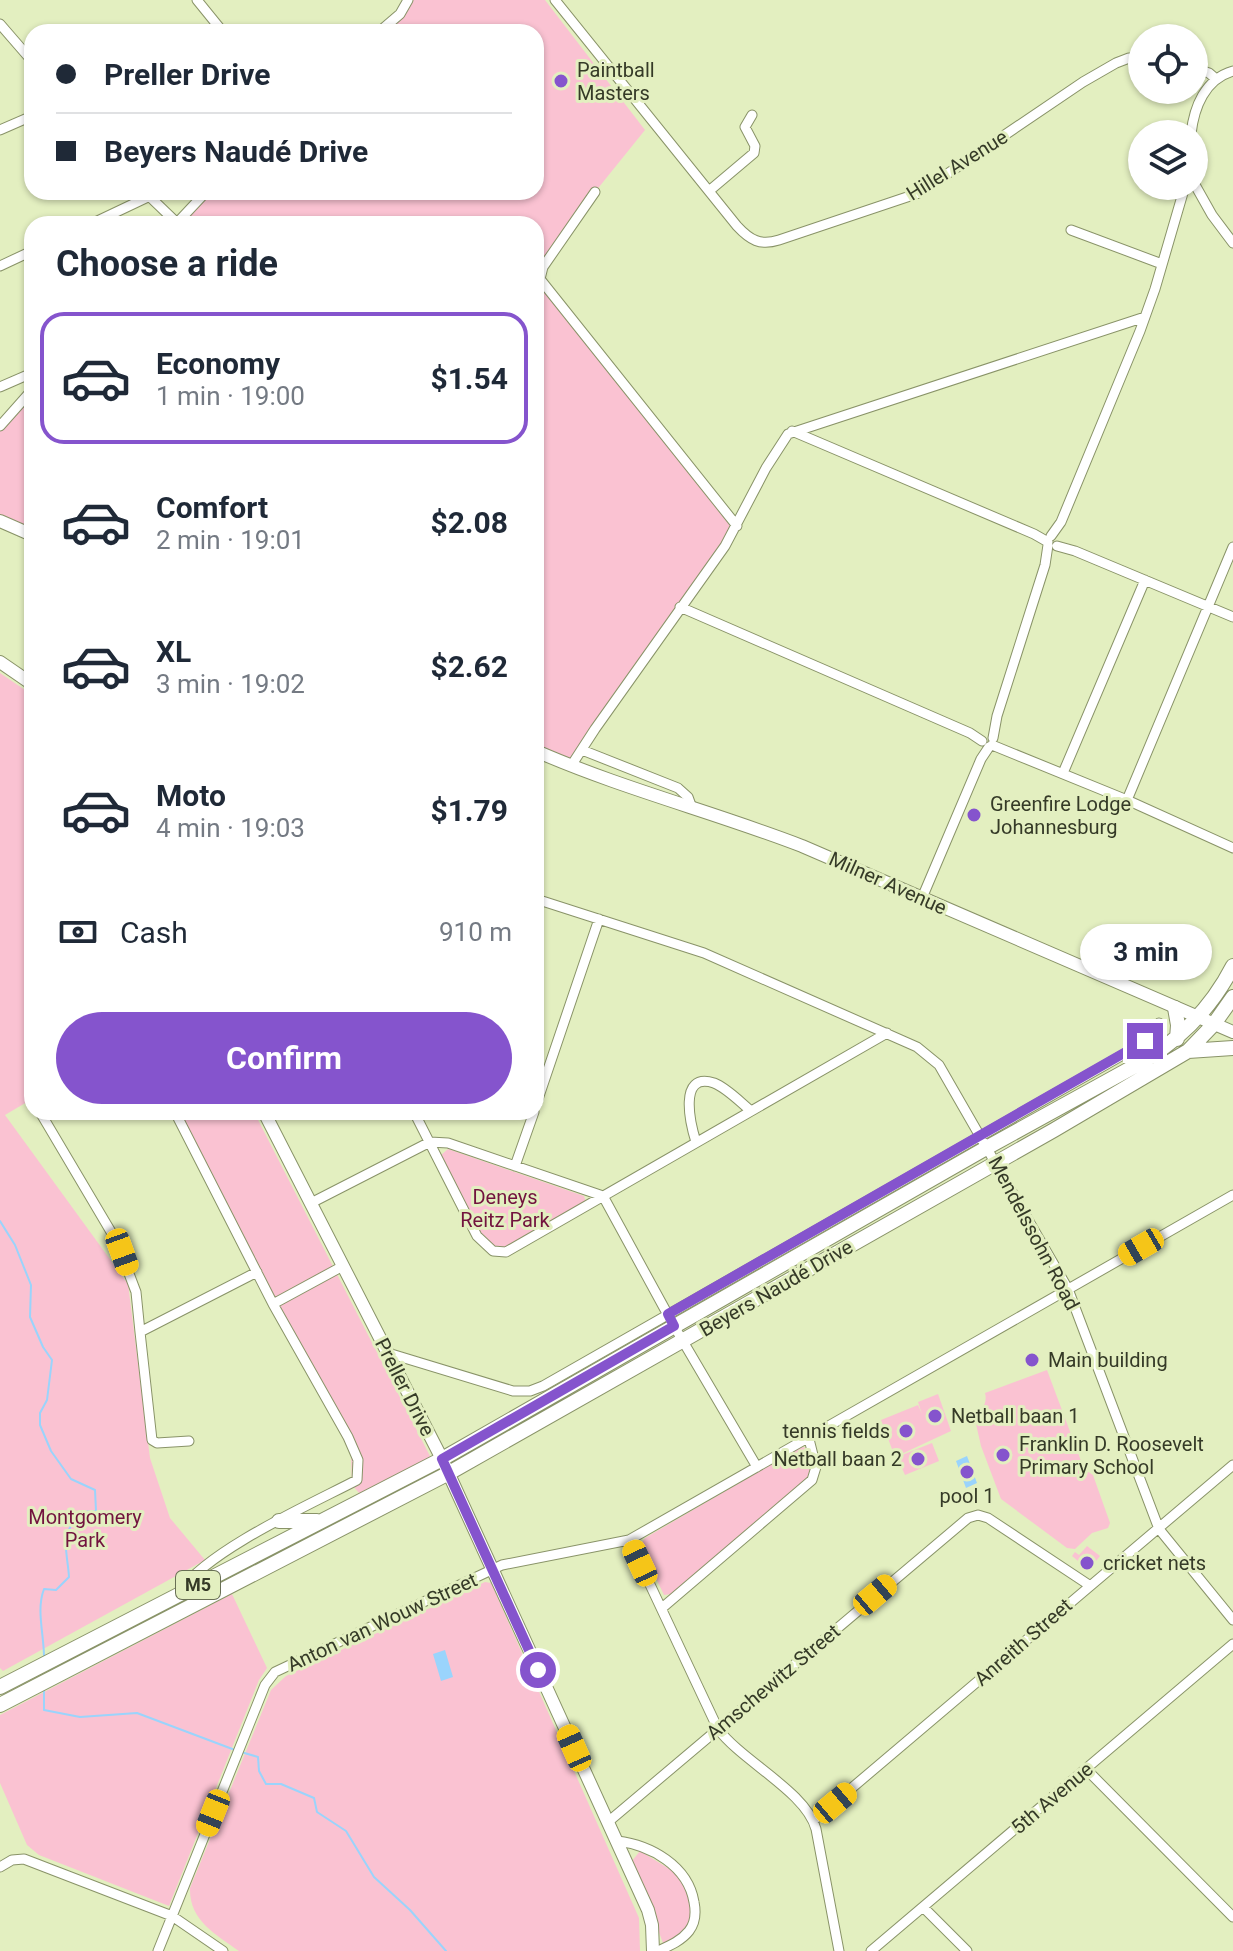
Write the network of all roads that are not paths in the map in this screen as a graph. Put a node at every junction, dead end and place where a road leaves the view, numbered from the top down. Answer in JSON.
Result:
{"nodes":[{"id":1,"x":197,"y":0,"type":"edge"},
{"id":2,"x":408,"y":0,"type":"edge"},
{"id":3,"x":555,"y":0,"type":"edge"},
{"id":4,"x":0,"y":24,"type":"edge"},
{"id":5,"x":216,"y":24,"type":"edge"},
{"id":6,"x":388,"y":24,"type":"edge"},
{"id":7,"x":24,"y":52,"type":"edge"},
{"id":8,"x":1128,"y":58,"type":"edge"},
{"id":9,"x":1233,"y":71,"type":"edge"},
{"id":10,"x":1208,"y":73,"type":"edge"},
{"id":11,"x":1216,"y":79,"type":"junction"},
{"id":12,"x":752,"y":115,"type":"dead end"},
{"id":13,"x":24,"y":120,"type":"edge"},
{"id":14,"x":1194,"y":120,"type":"edge"},
{"id":15,"x":0,"y":130,"type":"edge"},
{"id":16,"x":709,"y":191,"type":"junction"},
{"id":17,"x":595,"y":192,"type":"dead end"},
{"id":18,"x":137,"y":200,"type":"edge"},
{"id":19,"x":154,"y":200,"type":"edge"},
{"id":20,"x":199,"y":200,"type":"edge"},
{"id":21,"x":1181,"y":200,"type":"edge"},
{"id":22,"x":1204,"y":200,"type":"edge"},
{"id":23,"x":106,"y":216,"type":"edge"},
{"id":24,"x":170,"y":216,"type":"edge"},
{"id":25,"x":184,"y":216,"type":"edge"},
{"id":26,"x":1071,"y":230,"type":"dead end"},
{"id":27,"x":1233,"y":243,"type":"edge"},
{"id":28,"x":24,"y":255,"type":"edge"},
{"id":29,"x":1162,"y":264,"type":"junction"},
{"id":30,"x":0,"y":266,"type":"edge"},
{"id":31,"x":544,"y":266,"type":"edge"},
{"id":32,"x":544,"y":285,"type":"edge"},
{"id":33,"x":1145,"y":317,"type":"junction"},
{"id":34,"x":24,"y":376,"type":"edge"},
{"id":35,"x":0,"y":387,"type":"edge"},
{"id":36,"x":24,"y":399,"type":"edge"},
{"id":37,"x":0,"y":426,"type":"edge"},
{"id":38,"x":792,"y":431,"type":"junction"},
{"id":39,"x":0,"y":521,"type":"edge"},
{"id":40,"x":737,"y":526,"type":"junction"},
{"id":41,"x":24,"y":532,"type":"edge"},
{"id":42,"x":1053,"y":542,"type":"junction"},
{"id":43,"x":1233,"y":547,"type":"edge"},
{"id":44,"x":1145,"y":580,"type":"junction"},
{"id":45,"x":680,"y":607,"type":"junction"},
{"id":46,"x":1207,"y":607,"type":"junction"},
{"id":47,"x":1233,"y":617,"type":"edge"},
{"id":48,"x":0,"y":662,"type":"edge"},
{"id":49,"x":24,"y":678,"type":"edge"},
{"id":50,"x":988,"y":741,"type":"junction"},
{"id":51,"x":582,"y":750,"type":"junction"},
{"id":52,"x":544,"y":754,"type":"edge"},
{"id":53,"x":571,"y":766,"type":"junction"},
{"id":54,"x":1063,"y":773,"type":"junction"},
{"id":55,"x":1127,"y":800,"type":"junction"},
{"id":56,"x":692,"y":808,"type":"junction"},
{"id":57,"x":1233,"y":848,"type":"edge"},
{"id":58,"x":922,"y":898,"type":"junction"},
{"id":59,"x":544,"y":902,"type":"edge"},
{"id":60,"x":599,"y":919,"type":"junction"},
{"id":61,"x":1233,"y":966,"type":"edge"},
{"id":62,"x":1233,"y":997,"type":"edge"},
{"id":63,"x":1175,"y":1008,"type":"junction"},
{"id":64,"x":1200,"y":1017,"type":"junction"},
{"id":65,"x":1159,"y":1023,"type":"dead end"},
{"id":66,"x":1214,"y":1024,"type":"junction"},
{"id":67,"x":1233,"y":1032,"type":"edge"},
{"id":68,"x":887,"y":1033,"type":"junction"},
{"id":69,"x":1177,"y":1039,"type":"junction"},
{"id":70,"x":1233,"y":1048,"type":"edge"},
{"id":71,"x":1188,"y":1051,"type":"junction"},
{"id":72,"x":544,"y":1081,"type":"edge"},
{"id":73,"x":751,"y":1111,"type":"junction"},
{"id":74,"x":45,"y":1120,"type":"edge"},
{"id":75,"x":179,"y":1120,"type":"edge"},
{"id":76,"x":268,"y":1120,"type":"edge"},
{"id":77,"x":418,"y":1120,"type":"edge"},
{"id":78,"x":531,"y":1120,"type":"edge"},
{"id":79,"x":984,"y":1141,"type":"junction"},
{"id":80,"x":430,"y":1142,"type":"junction"},
{"id":81,"x":696,"y":1142,"type":"junction"},
{"id":82,"x":996,"y":1162,"type":"junction"},
{"id":83,"x":515,"y":1166,"type":"junction"},
{"id":84,"x":1233,"y":1195,"type":"edge"},
{"id":85,"x":603,"y":1196,"type":"junction"},
{"id":86,"x":311,"y":1203,"type":"junction"},
{"id":87,"x":343,"y":1266,"type":"junction"},
{"id":88,"x":257,"y":1272,"type":"junction"},
{"id":89,"x":1068,"y":1289,"type":"junction"},
{"id":90,"x":273,"y":1304,"type":"junction"},
{"id":91,"x":671,"y":1320,"type":"junction"},
{"id":92,"x":140,"y":1332,"type":"junction"},
{"id":93,"x":683,"y":1341,"type":"junction"},
{"id":94,"x":388,"y":1353,"type":"junction"},
{"id":95,"x":809,"y":1439,"type":"junction"},
{"id":96,"x":189,"y":1441,"type":"dead end"},
{"id":97,"x":442,"y":1459,"type":"junction"},
{"id":98,"x":1233,"y":1465,"type":"edge"},
{"id":99,"x":757,"y":1467,"type":"junction"},
{"id":100,"x":449,"y":1473,"type":"junction"},
{"id":101,"x":279,"y":1521,"type":"junction"},
{"id":102,"x":321,"y":1521,"type":"junction"},
{"id":103,"x":1159,"y":1529,"type":"junction"},
{"id":104,"x":629,"y":1540,"type":"junction"},
{"id":105,"x":277,"y":1544,"type":"junction"},
{"id":106,"x":285,"y":1559,"type":"junction"},
{"id":107,"x":492,"y":1570,"type":"junction"},
{"id":108,"x":223,"y":1572,"type":"junction"},
{"id":109,"x":1089,"y":1585,"type":"junction"},
{"id":110,"x":231,"y":1587,"type":"junction"},
{"id":111,"x":176,"y":1596,"type":"junction"},
{"id":112,"x":662,"y":1608,"type":"junction"},
{"id":113,"x":1233,"y":1620,"type":"edge"},
{"id":114,"x":1233,"y":1644,"type":"edge"},
{"id":115,"x":0,"y":1687,"type":"edge"},
{"id":116,"x":0,"y":1705,"type":"edge"},
{"id":117,"x":718,"y":1729,"type":"junction"},
{"id":118,"x":1086,"y":1769,"type":"junction"},
{"id":119,"x":814,"y":1820,"type":"junction"},
{"id":120,"x":608,"y":1822,"type":"junction"},
{"id":121,"x":617,"y":1841,"type":"junction"},
{"id":122,"x":0,"y":1867,"type":"edge"},
{"id":123,"x":923,"y":1907,"type":"junction"},
{"id":124,"x":172,"y":1916,"type":"junction"},
{"id":125,"x":1233,"y":1917,"type":"edge"},
{"id":126,"x":158,"y":1951,"type":"edge"},
{"id":127,"x":223,"y":1951,"type":"edge"},
{"id":128,"x":656,"y":1951,"type":"edge"},
{"id":129,"x":839,"y":1951,"type":"edge"},
{"id":130,"x":871,"y":1951,"type":"edge"},
{"id":131,"x":967,"y":1951,"type":"edge"}],
"edges":[{"from":1,"to":5,"type":"street"},
{"from":2,"to":6,"type":"street"},
{"from":3,"to":16,"type":"street"},
{"from":4,"to":7,"type":"street"},
{"from":8,"to":16,"type":"street","name":"Hillel Avenue"},
{"from":9,"to":11,"type":"street"},
{"from":10,"to":11,"type":"street"},
{"from":11,"to":14,"type":"street"},
{"from":12,"to":16,"type":"street"},
{"from":13,"to":15,"type":"street"},
{"from":17,"to":31,"type":"street"},
{"from":18,"to":23,"type":"street"},
{"from":19,"to":24,"type":"street"},
{"from":20,"to":25,"type":"street"},
{"from":21,"to":29,"type":"street"},
{"from":22,"to":27,"type":"street"},
{"from":26,"to":29,"type":"street"},
{"from":28,"to":30,"type":"street"},
{"from":29,"to":33,"type":"street"},
{"from":32,"to":40,"type":"street"},
{"from":33,"to":38,"type":"street"},
{"from":33,"to":42,"type":"street"},
{"from":34,"to":35,"type":"street"},
{"from":36,"to":37,"type":"street"},
{"from":38,"to":40,"type":"street"},
{"from":38,"to":42,"type":"street"},
{"from":39,"to":41,"type":"main road"},
{"from":40,"to":45,"type":"street"},
{"from":42,"to":44,"type":"street"},
{"from":42,"to":50,"type":"street"},
{"from":43,"to":46,"type":"street"},
{"from":44,"to":46,"type":"street"},
{"from":44,"to":54,"type":"street"},
{"from":45,"to":50,"type":"street"},
{"from":45,"to":51,"type":"street"},
{"from":46,"to":47,"type":"street"},
{"from":46,"to":55,"type":"street"},
{"from":48,"to":49,"type":"main road"},
{"from":50,"to":54,"type":"street"},
{"from":50,"to":58,"type":"street"},
{"from":51,"to":53,"type":"street"},
{"from":51,"to":56,"type":"street"},
{"from":52,"to":53,"type":"main road","name":"Milner Avenue"},
{"from":53,"to":56,"type":"main road","name":"Milner Avenue"},
{"from":54,"to":55,"type":"street"},
{"from":55,"to":57,"type":"street"},
{"from":56,"to":58,"type":"main road","name":"Milner Avenue"},
{"from":58,"to":63,"type":"main road","name":"Milner Avenue"},
{"from":59,"to":60,"type":"street","name":"Mendelssohn Road"},
{"from":60,"to":68,"type":"street","name":"Mendelssohn Road"},
{"from":60,"to":72,"type":"street"},
{"from":61,"to":64,"type":"main road","name":"Beyers Naudé Drive","number":"M5"},
{"from":62,"to":66,"type":"main road","name":"Beyers Naudé Drive","number":"M5"},
{"from":63,"to":64,"type":"main road","name":"Milner Avenue"},
{"from":63,"to":69,"type":"main road"},
{"from":64,"to":66,"type":"main road","name":"Milner Avenue"},
{"from":64,"to":69,"type":"main road","name":"Beyers Naudé Drive","number":"M5"},
{"from":65,"to":79,"type":"street","name":"Beyers Naudé Drive"},
{"from":66,"to":67,"type":"main road","name":"Milner Avenue"},
{"from":66,"to":71,"type":"main road","name":"Beyers Naudé Drive","number":"M5"},
{"from":68,"to":73,"type":"street"},
{"from":68,"to":79,"type":"street","name":"Mendelssohn Road"},
{"from":69,"to":79,"type":"main road","name":"Beyers Naudé Drive","number":"M5"},
{"from":70,"to":71,"type":"main road"},
{"from":71,"to":82,"type":"main road","name":"Beyers Naudé Drive","number":"M5"},
{"from":73,"to":81,"type":"street"},
{"from":73,"to":81,"type":"street"},
{"from":74,"to":92,"type":"street"},
{"from":75,"to":88,"type":"street"},
{"from":76,"to":86,"type":"main road","name":"Preller Drive"},
{"from":77,"to":80,"type":"street"},
{"from":78,"to":83,"type":"street"},
{"from":79,"to":82,"type":"street","name":"Mendelssohn Road"},
{"from":79,"to":91,"type":"main road","name":"Beyers Naudé Drive","number":"M5"},
{"from":80,"to":83,"type":"street"},
{"from":80,"to":85,"type":"street"},
{"from":80,"to":86,"type":"street"},
{"from":81,"to":85,"type":"street"},
{"from":82,"to":89,"type":"street","name":"Mendelssohn Road"},
{"from":82,"to":93,"type":"main road","name":"Beyers Naudé Drive","number":"M5"},
{"from":83,"to":85,"type":"street"},
{"from":84,"to":89,"type":"street","name":"Anton van Wouw Street"},
{"from":85,"to":91,"type":"street"},
{"from":86,"to":87,"type":"main road","name":"Preller Drive"},
{"from":87,"to":90,"type":"street"},
{"from":87,"to":94,"type":"main road","name":"Preller Drive"},
{"from":88,"to":90,"type":"street"},
{"from":88,"to":92,"type":"street"},
{"from":89,"to":95,"type":"street","name":"Anton van Wouw Street"},
{"from":89,"to":103,"type":"street","name":"Mendelssohn Road"},
{"from":90,"to":101,"type":"street","name":"Beyers Naudé Drive"},
{"from":91,"to":93,"type":"street"},
{"from":91,"to":94,"type":"street","name":"Beyers Naudé Drive"},
{"from":91,"to":97,"type":"main road","name":"Beyers Naudé Drive","number":"M5"},
{"from":92,"to":96,"type":"street"},
{"from":93,"to":99,"type":"street"},
{"from":93,"to":100,"type":"main road","name":"Beyers Naudé Drive","number":"M5"},
{"from":94,"to":97,"type":"main road","name":"Preller Drive"},
{"from":95,"to":99,"type":"street","name":"Anton van Wouw Street"},
{"from":95,"to":112,"type":"street"},
{"from":97,"to":100,"type":"main road","name":"Preller Drive"},
{"from":97,"to":102,"type":"main road","name":"Beyers Naudé Drive","number":"M5"},
{"from":98,"to":103,"type":"street","name":"Anreith Street"},
{"from":99,"to":104,"type":"street","name":"Anton van Wouw Street"},
{"from":100,"to":106,"type":"main road","name":"Beyers Naudé Drive","number":"M5"},
{"from":100,"to":107,"type":"main road","name":"Preller Drive"},
{"from":101,"to":102,"type":"main road"},
{"from":101,"to":111,"type":"street","name":"Beyers Naudé Drive"},
{"from":102,"to":105,"type":"main road","name":"Beyers Naudé Drive","number":"M5"},
{"from":103,"to":109,"type":"street","name":"Anreith Street"},
{"from":103,"to":113,"type":"street","name":"Mendelssohn Road"},
{"from":104,"to":107,"type":"street","name":"Anton van Wouw Street"},
{"from":104,"to":112,"type":"street"},
{"from":105,"to":106,"type":"main road"},
{"from":105,"to":108,"type":"main road","name":"Beyers Naudé Drive","number":"M5"},
{"from":106,"to":110,"type":"main road","name":"Beyers Naudé Drive","number":"M5"},
{"from":107,"to":120,"type":"main road","name":"Preller Drive"},
{"from":107,"to":124,"type":"street","name":"Anton van Wouw Street"},
{"from":108,"to":110,"type":"main road"},
{"from":108,"to":111,"type":"main road","name":"Beyers Naudé Drive","number":"M5"},
{"from":109,"to":117,"type":"street","name":"Amschewitz Street"},
{"from":109,"to":119,"type":"street","name":"Anreith Street"},
{"from":110,"to":116,"type":"main road","name":"Beyers Naudé Drive","number":"M5"},
{"from":111,"to":115,"type":"main road","name":"Beyers Naudé Drive","number":"M5"},
{"from":112,"to":117,"type":"street"},
{"from":114,"to":118,"type":"street","name":"5th Avenue"},
{"from":117,"to":119,"type":"street"},
{"from":117,"to":120,"type":"street","name":"Amschewitz Street"},
{"from":118,"to":123,"type":"street","name":"5th Avenue"},
{"from":118,"to":125,"type":"street"},
{"from":119,"to":129,"type":"street"},
{"from":120,"to":121,"type":"main road","name":"Preller Drive"},
{"from":121,"to":128,"type":"main road","name":"Preller Drive"},
{"from":121,"to":128,"type":"street","name":"Preller Drive"},
{"from":122,"to":124,"type":"street"},
{"from":123,"to":130,"type":"street","name":"5th Avenue"},
{"from":123,"to":131,"type":"street"},
{"from":124,"to":126,"type":"street","name":"Anton van Wouw Street"},
{"from":124,"to":127,"type":"street"}]}
